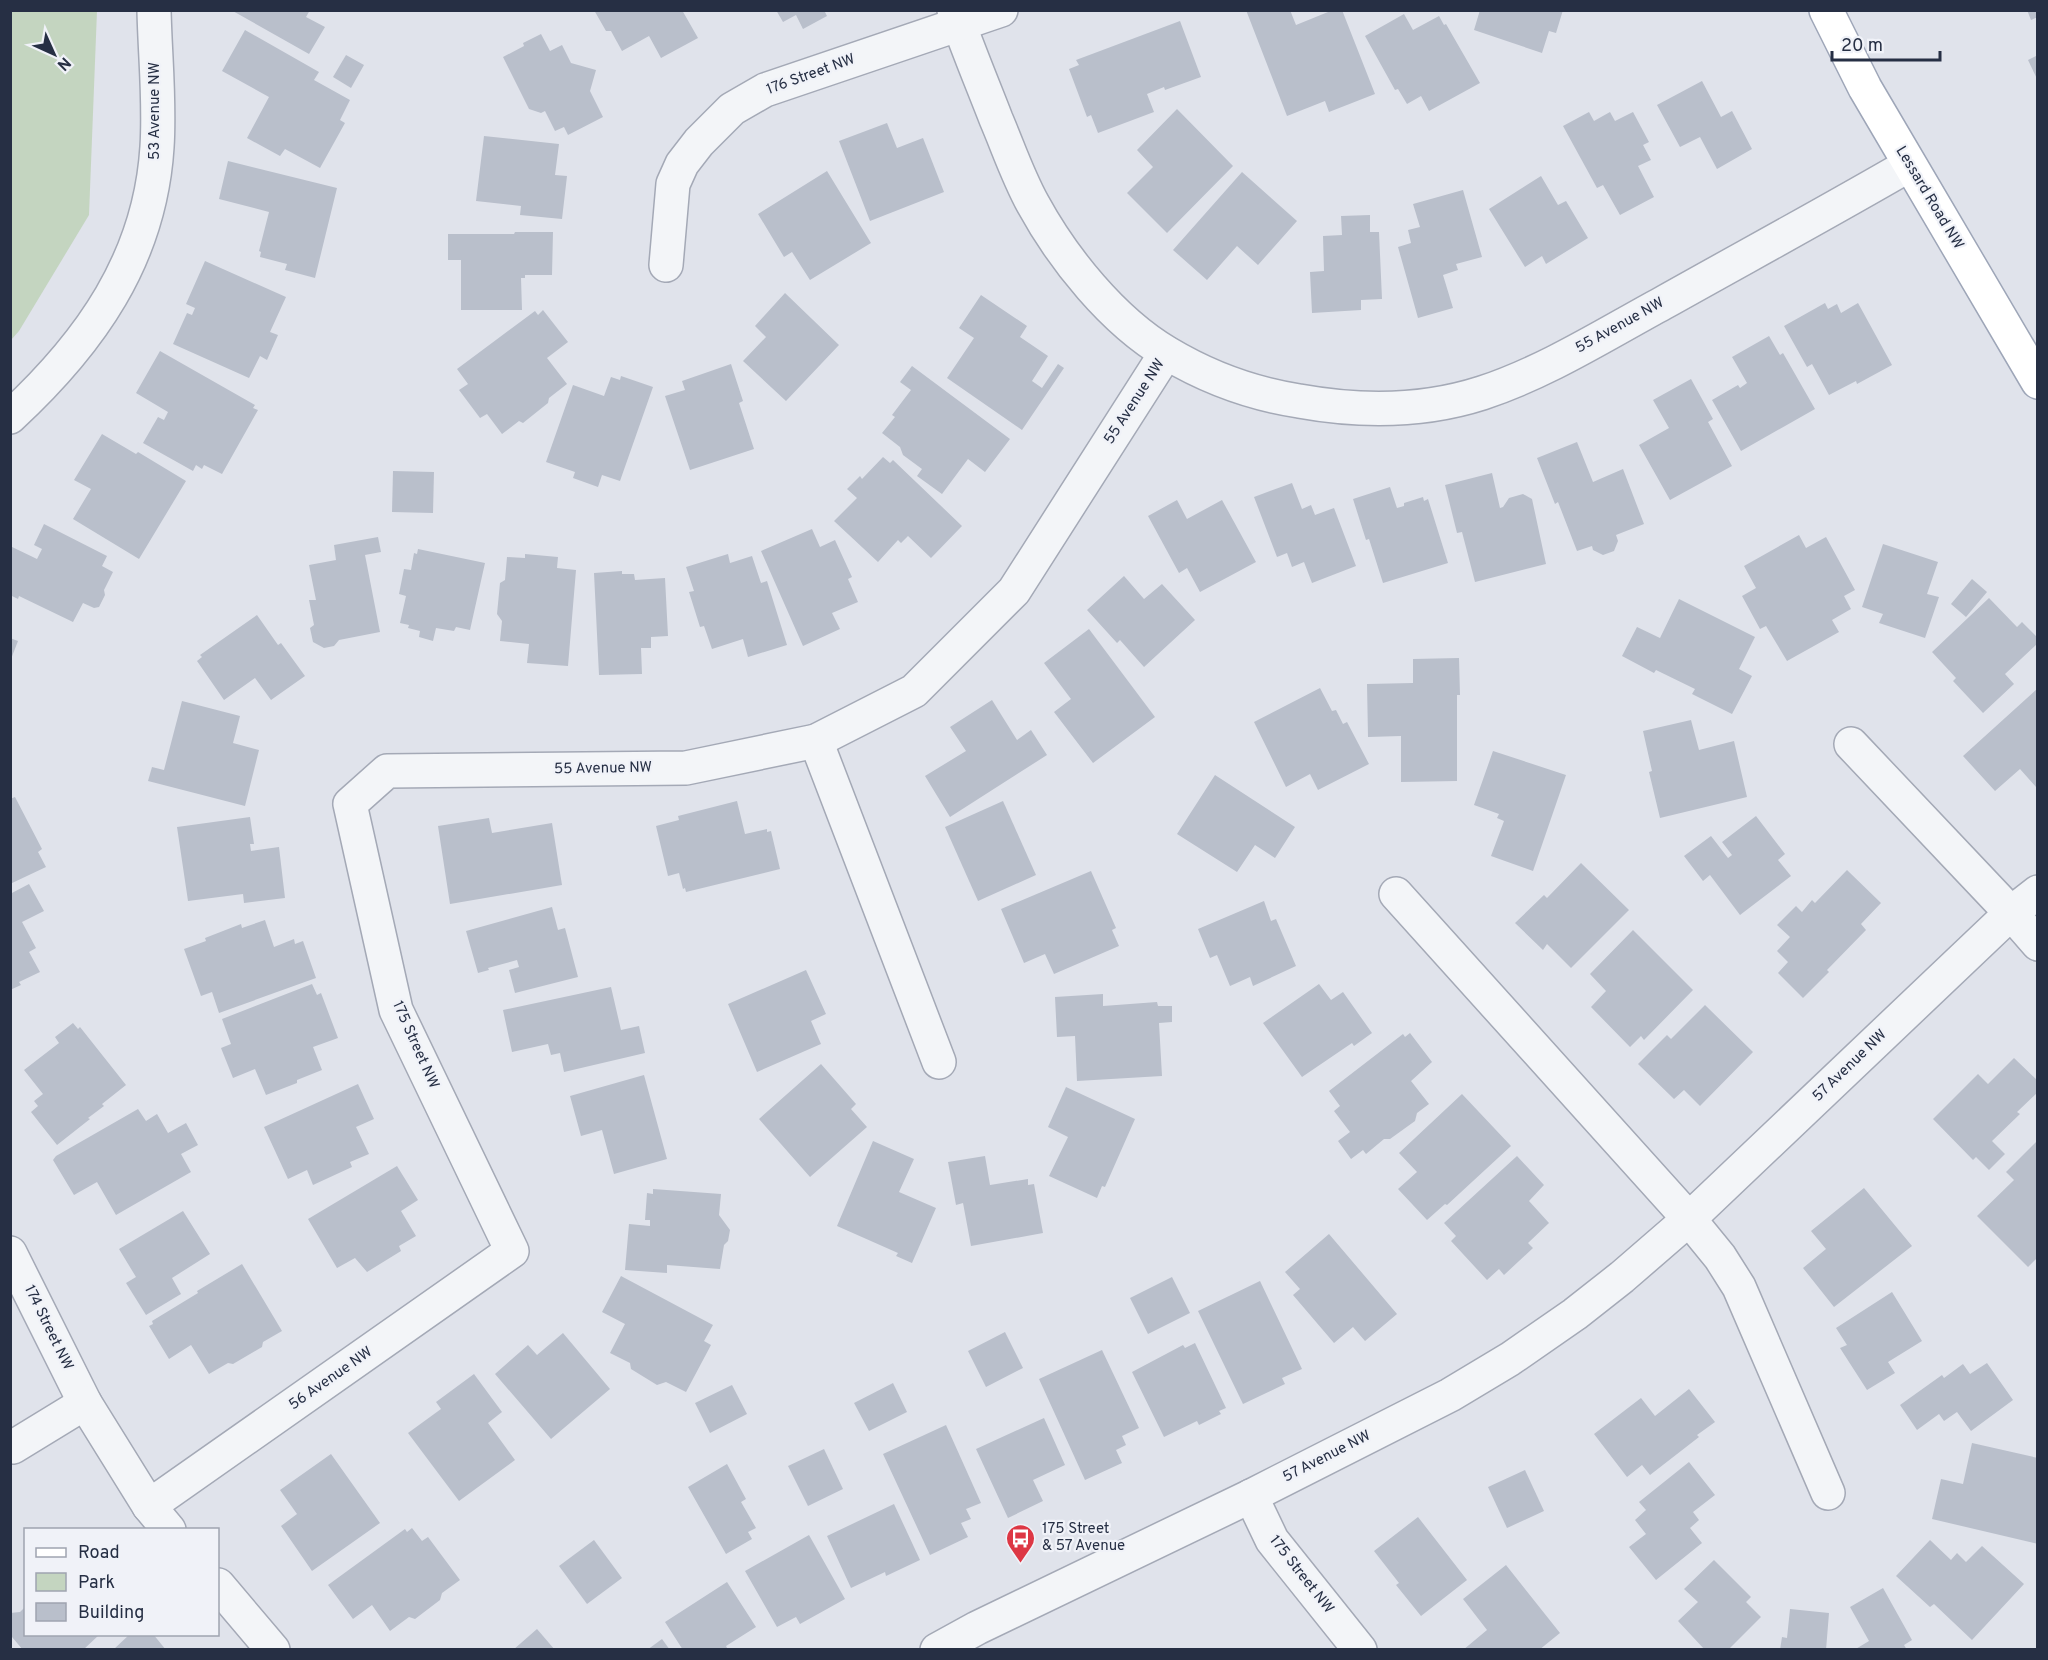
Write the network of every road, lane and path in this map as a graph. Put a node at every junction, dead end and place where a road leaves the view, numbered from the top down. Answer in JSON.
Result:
{"nodes":[{"id":1,"x":154,"y":10,"type":"edge"},
{"id":2,"x":1001,"y":10,"type":"edge"},
{"id":3,"x":1826,"y":10,"type":"edge"},
{"id":4,"x":956,"y":17,"type":"edge"},
{"id":5,"x":1910,"y":165,"type":"junction"},
{"id":6,"x":666,"y":265,"type":"dead end"},
{"id":7,"x":1166,"y":353,"type":"junction"},
{"id":8,"x":2037,"y":382,"type":"edge"},
{"id":9,"x":10,"y":417,"type":"edge"},
{"id":10,"x":816,"y":741,"type":"junction"},
{"id":11,"x":1851,"y":744,"type":"dead end"},
{"id":12,"x":387,"y":771,"type":"joint"},
{"id":13,"x":2037,"y":892,"type":"edge"},
{"id":14,"x":1396,"y":894,"type":"dead end"},
{"id":15,"x":2012,"y":913,"type":"junction"},
{"id":16,"x":2037,"y":944,"type":"edge"},
{"id":17,"x":939,"y":1062,"type":"dead end"},
{"id":18,"x":1689,"y":1219,"type":"junction"},
{"id":19,"x":512,"y":1251,"type":"joint"},
{"id":20,"x":10,"y":1253,"type":"edge"},
{"id":21,"x":85,"y":1403,"type":"junction"},
{"id":22,"x":13,"y":1447,"type":"dead end"},
{"id":23,"x":1828,"y":1493,"type":"dead end"},
{"id":24,"x":1251,"y":1496,"type":"junction"},
{"id":25,"x":159,"y":1518,"type":"edge"},
{"id":26,"x":219,"y":1586,"type":"edge"},
{"id":27,"x":273,"y":1650,"type":"edge"},
{"id":28,"x":937,"y":1650,"type":"edge"},
{"id":29,"x":1360,"y":1650,"type":"edge"}],
"edges":[{"from":1,"to":9,"type":"street","name":"53 Avenue NW"},
{"from":2,"to":4,"type":"street","name":"176 Street NW"},
{"from":3,"to":5,"type":"main road","name":"Lessard Road NW"},
{"from":4,"to":6,"type":"street","name":"176 Street NW"},
{"from":4,"to":7,"type":"street"},
{"from":5,"to":7,"type":"street","name":"55 Avenue NW"},
{"from":5,"to":8,"type":"main road","name":"Lessard Road NW"},
{"from":7,"to":10,"type":"street","name":"55 Avenue NW"},
{"from":10,"to":12,"type":"street","name":"55 Avenue NW"},
{"from":10,"to":17,"type":"street"},
{"from":11,"to":15,"type":"street"},
{"from":12,"to":19,"type":"street","name":"175 Street NW"},
{"from":13,"to":15,"type":"street","name":"57 Avenue NW"},
{"from":14,"to":18,"type":"street"},
{"from":15,"to":16,"type":"street"},
{"from":15,"to":18,"type":"street","name":"57 Avenue NW"},
{"from":18,"to":23,"type":"street"},
{"from":18,"to":24,"type":"street","name":"57 Avenue NW"},
{"from":19,"to":25,"type":"street","name":"56 Avenue NW"},
{"from":20,"to":21,"type":"street","name":"174 Street NW"},
{"from":21,"to":22,"type":"street"},
{"from":21,"to":25,"type":"street","name":"174 Street NW"},
{"from":24,"to":28,"type":"street","name":"57 Avenue NW"},
{"from":24,"to":29,"type":"street","name":"175 Street NW"},
{"from":26,"to":27,"type":"street"}]}
